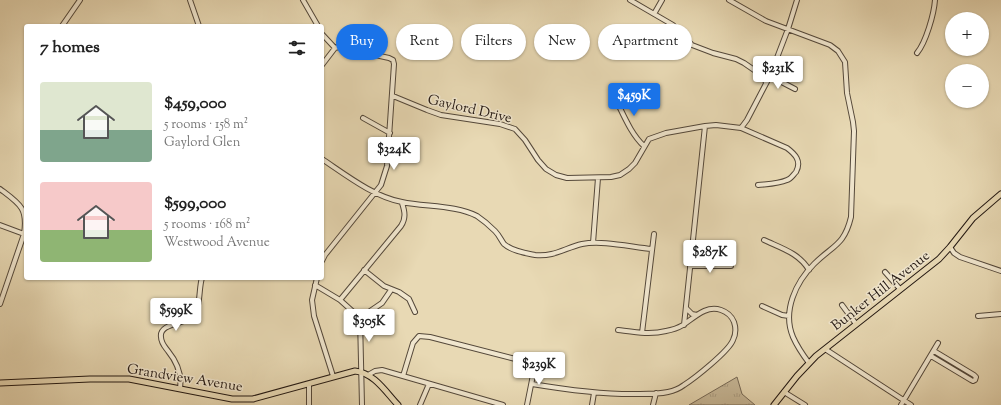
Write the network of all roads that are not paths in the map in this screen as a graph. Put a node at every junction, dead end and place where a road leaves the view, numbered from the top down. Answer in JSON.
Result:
{"nodes":[{"id":1,"x":80,"y":0,"type":"edge"},
{"id":2,"x":190,"y":0,"type":"edge"},
{"id":3,"x":303,"y":0,"type":"edge"},
{"id":4,"x":630,"y":0,"type":"edge"},
{"id":5,"x":662,"y":0,"type":"edge"},
{"id":6,"x":729,"y":0,"type":"edge"},
{"id":7,"x":797,"y":0,"type":"edge"},
{"id":8,"x":935,"y":0,"type":"edge"},
{"id":9,"x":654,"y":14,"type":"junction"},
{"id":10,"x":63,"y":24,"type":"edge"},
{"id":11,"x":198,"y":24,"type":"edge"},
{"id":12,"x":317,"y":24,"type":"edge"},
{"id":13,"x":788,"y":29,"type":"junction"},
{"id":14,"x":324,"y":36,"type":"edge"},
{"id":15,"x":335,"y":48,"type":"junction"},
{"id":16,"x":917,"y":53,"type":"dead end"},
{"id":17,"x":324,"y":62,"type":"edge"},
{"id":18,"x":770,"y":76,"type":"junction"},
{"id":19,"x":766,"y":82,"type":"junction"},
{"id":20,"x":795,"y":89,"type":"dead end"},
{"id":21,"x":393,"y":96,"type":"junction"},
{"id":22,"x":614,"y":96,"type":"dead end"},
{"id":23,"x":363,"y":118,"type":"dead end"},
{"id":24,"x":705,"y":126,"type":"junction"},
{"id":25,"x":741,"y":128,"type":"junction"},
{"id":26,"x":390,"y":133,"type":"junction"},
{"id":27,"x":644,"y":146,"type":"junction"},
{"id":28,"x":324,"y":161,"type":"edge"},
{"id":29,"x":598,"y":178,"type":"junction"},
{"id":30,"x":758,"y":185,"type":"dead end"},
{"id":31,"x":0,"y":190,"type":"edge"},
{"id":32,"x":375,"y":193,"type":"junction"},
{"id":33,"x":1001,"y":194,"type":"edge"},
{"id":34,"x":402,"y":202,"type":"junction"},
{"id":35,"x":24,"y":209,"type":"edge"},
{"id":36,"x":0,"y":225,"type":"edge"},
{"id":37,"x":24,"y":234,"type":"joint"},
{"id":38,"x":654,"y":234,"type":"dead end"},
{"id":39,"x":764,"y":240,"type":"dead end"},
{"id":40,"x":593,"y":243,"type":"junction"},
{"id":41,"x":950,"y":247,"type":"junction"},
{"id":42,"x":652,"y":249,"type":"junction"},
{"id":43,"x":324,"y":257,"type":"edge"},
{"id":44,"x":690,"y":266,"type":"junction"},
{"id":45,"x":731,"y":266,"type":"dead end"},
{"id":46,"x":364,"y":270,"type":"junction"},
{"id":47,"x":809,"y":270,"type":"junction"},
{"id":48,"x":1001,"y":270,"type":"edge"},
{"id":49,"x":885,"y":272,"type":"dead end"},
{"id":50,"x":201,"y":280,"type":"edge"},
{"id":51,"x":316,"y":280,"type":"edge"},
{"id":52,"x":315,"y":286,"type":"junction"},
{"id":53,"x":900,"y":289,"type":"junction"},
{"id":54,"x":391,"y":290,"type":"junction"},
{"id":55,"x":340,"y":300,"type":"junction"},
{"id":56,"x":0,"y":304,"type":"edge"},
{"id":57,"x":842,"y":305,"type":"dead end"},
{"id":58,"x":762,"y":306,"type":"dead end"},
{"id":59,"x":686,"y":308,"type":"junction"},
{"id":60,"x":415,"y":312,"type":"dead end"},
{"id":61,"x":1001,"y":314,"type":"edge"},
{"id":62,"x":697,"y":315,"type":"junction"},
{"id":63,"x":789,"y":316,"type":"junction"},
{"id":64,"x":978,"y":316,"type":"dead end"},
{"id":65,"x":360,"y":318,"type":"junction"},
{"id":66,"x":856,"y":324,"type":"junction"},
{"id":67,"x":684,"y":325,"type":"junction"},
{"id":68,"x":618,"y":330,"type":"dead end"},
{"id":69,"x":642,"y":333,"type":"junction"},
{"id":70,"x":938,"y":343,"type":"dead end"},
{"id":71,"x":825,"y":349,"type":"junction"},
{"id":72,"x":934,"y":351,"type":"junction"},
{"id":73,"x":931,"y":356,"type":"junction"},
{"id":74,"x":809,"y":363,"type":"junction"},
{"id":75,"x":956,"y":365,"type":"junction"},
{"id":76,"x":953,"y":369,"type":"junction"},
{"id":77,"x":362,"y":372,"type":"junction"},
{"id":78,"x":368,"y":375,"type":"junction"},
{"id":79,"x":333,"y":376,"type":"junction"},
{"id":80,"x":403,"y":376,"type":"junction"},
{"id":81,"x":2,"y":383,"type":"edge"},
{"id":82,"x":309,"y":384,"type":"junction"},
{"id":83,"x":429,"y":384,"type":"junction"},
{"id":84,"x":532,"y":384,"type":"junction"},
{"id":85,"x":180,"y":388,"type":"junction"},
{"id":86,"x":784,"y":392,"type":"junction"},
{"id":87,"x":594,"y":393,"type":"junction"},
{"id":88,"x":656,"y":393,"type":"junction"},
{"id":89,"x":904,"y":401,"type":"junction"},
{"id":90,"x":253,"y":402,"type":"edge"},
{"id":91,"x":309,"y":405,"type":"edge"},
{"id":92,"x":362,"y":405,"type":"edge"},
{"id":93,"x":398,"y":405,"type":"edge"},
{"id":94,"x":420,"y":405,"type":"edge"},
{"id":95,"x":503,"y":405,"type":"edge"},
{"id":96,"x":527,"y":405,"type":"edge"},
{"id":97,"x":592,"y":405,"type":"edge"},
{"id":98,"x":653,"y":405,"type":"edge"},
{"id":99,"x":774,"y":405,"type":"edge"},
{"id":100,"x":805,"y":405,"type":"edge"},
{"id":101,"x":901,"y":405,"type":"edge"},
{"id":102,"x":911,"y":405,"type":"edge"}],
"edges":[{"from":1,"to":10,"type":"street"},
{"from":2,"to":11,"type":"street"},
{"from":3,"to":12,"type":"street"},
{"from":4,"to":9,"type":"street"},
{"from":5,"to":9,"type":"street"},
{"from":6,"to":13,"type":"street"},
{"from":7,"to":13,"type":"street"},
{"from":8,"to":16,"type":"street"},
{"from":9,"to":19,"type":"street"},
{"from":13,"to":18,"type":"street"},
{"from":13,"to":47,"type":"street"},
{"from":14,"to":15,"type":"street"},
{"from":15,"to":17,"type":"street"},
{"from":15,"to":21,"type":"street"},
{"from":18,"to":19,"type":"street"},
{"from":18,"to":20,"type":"street"},
{"from":19,"to":25,"type":"street"},
{"from":21,"to":26,"type":"street"},
{"from":21,"to":29,"type":"street","name":"Gaylord Drive"},
{"from":22,"to":27,"type":"street"},
{"from":23,"to":26,"type":"street"},
{"from":24,"to":25,"type":"street","name":"Gaylord Drive"},
{"from":24,"to":27,"type":"street","name":"Gaylord Drive"},
{"from":24,"to":44,"type":"street"},
{"from":25,"to":30,"type":"street","name":"Gaylord Drive"},
{"from":26,"to":32,"type":"street"},
{"from":27,"to":29,"type":"street","name":"Gaylord Drive"},
{"from":28,"to":32,"type":"street"},
{"from":29,"to":40,"type":"street"},
{"from":31,"to":35,"type":"street"},
{"from":32,"to":34,"type":"street"},
{"from":32,"to":43,"type":"street"},
{"from":33,"to":41,"type":"main road","name":"Bunker Hill Avenue"},
{"from":34,"to":40,"type":"street"},
{"from":34,"to":46,"type":"street"},
{"from":36,"to":37,"type":"street"},
{"from":37,"to":56,"type":"street"},
{"from":38,"to":42,"type":"street"},
{"from":39,"to":47,"type":"street"},
{"from":40,"to":42,"type":"street"},
{"from":41,"to":48,"type":"street"},
{"from":41,"to":53,"type":"main road","name":"Bunker Hill Avenue"},
{"from":42,"to":69,"type":"street"},
{"from":44,"to":45,"type":"street"},
{"from":44,"to":59,"type":"street"},
{"from":46,"to":54,"type":"street"},
{"from":46,"to":55,"type":"street"},
{"from":47,"to":63,"type":"street"},
{"from":49,"to":53,"type":"street"},
{"from":50,"to":85,"type":"street"},
{"from":51,"to":52,"type":"street"},
{"from":52,"to":55,"type":"street"},
{"from":52,"to":79,"type":"street"},
{"from":53,"to":66,"type":"main road","name":"Bunker Hill Avenue"},
{"from":54,"to":60,"type":"street"},
{"from":54,"to":65,"type":"street"},
{"from":55,"to":65,"type":"street"},
{"from":57,"to":66,"type":"street"},
{"from":58,"to":63,"type":"street"},
{"from":59,"to":62,"type":"street"},
{"from":59,"to":67,"type":"street"},
{"from":61,"to":64,"type":"street"},
{"from":62,"to":67,"type":"street"},
{"from":62,"to":88,"type":"street"},
{"from":63,"to":74,"type":"street"},
{"from":65,"to":77,"type":"street"},
{"from":66,"to":71,"type":"main road","name":"Bunker Hill Avenue"},
{"from":67,"to":69,"type":"street"},
{"from":68,"to":69,"type":"street"},
{"from":70,"to":72,"type":"street"},
{"from":71,"to":74,"type":"main road","name":"Bunker Hill Avenue"},
{"from":71,"to":89,"type":"street"},
{"from":72,"to":73,"type":"street"},
{"from":72,"to":75,"type":"street"},
{"from":73,"to":76,"type":"street"},
{"from":73,"to":89,"type":"street"},
{"from":74,"to":86,"type":"main road","name":"Bunker Hill Avenue"},
{"from":75,"to":76,"type":"street"},
{"from":75,"to":76,"type":"street"},
{"from":77,"to":78,"type":"main road"},
{"from":77,"to":79,"type":"main road","name":"Grandview Avenue"},
{"from":77,"to":92,"type":"street"},
{"from":78,"to":80,"type":"street"},
{"from":78,"to":93,"type":"main road"},
{"from":79,"to":82,"type":"main road","name":"Grandview Avenue"},
{"from":80,"to":83,"type":"street"},
{"from":80,"to":84,"type":"street"},
{"from":81,"to":85,"type":"main road","name":"Grandview Avenue"},
{"from":82,"to":90,"type":"main road","name":"Grandview Avenue"},
{"from":82,"to":91,"type":"street"},
{"from":83,"to":94,"type":"street"},
{"from":83,"to":95,"type":"street"},
{"from":84,"to":87,"type":"street"},
{"from":84,"to":96,"type":"street"},
{"from":85,"to":90,"type":"main road","name":"Grandview Avenue"},
{"from":86,"to":99,"type":"main road","name":"Bunker Hill Avenue"},
{"from":86,"to":100,"type":"street"},
{"from":87,"to":88,"type":"street"},
{"from":87,"to":97,"type":"street"},
{"from":88,"to":98,"type":"street"},
{"from":89,"to":101,"type":"street"},
{"from":89,"to":102,"type":"street"}]}
